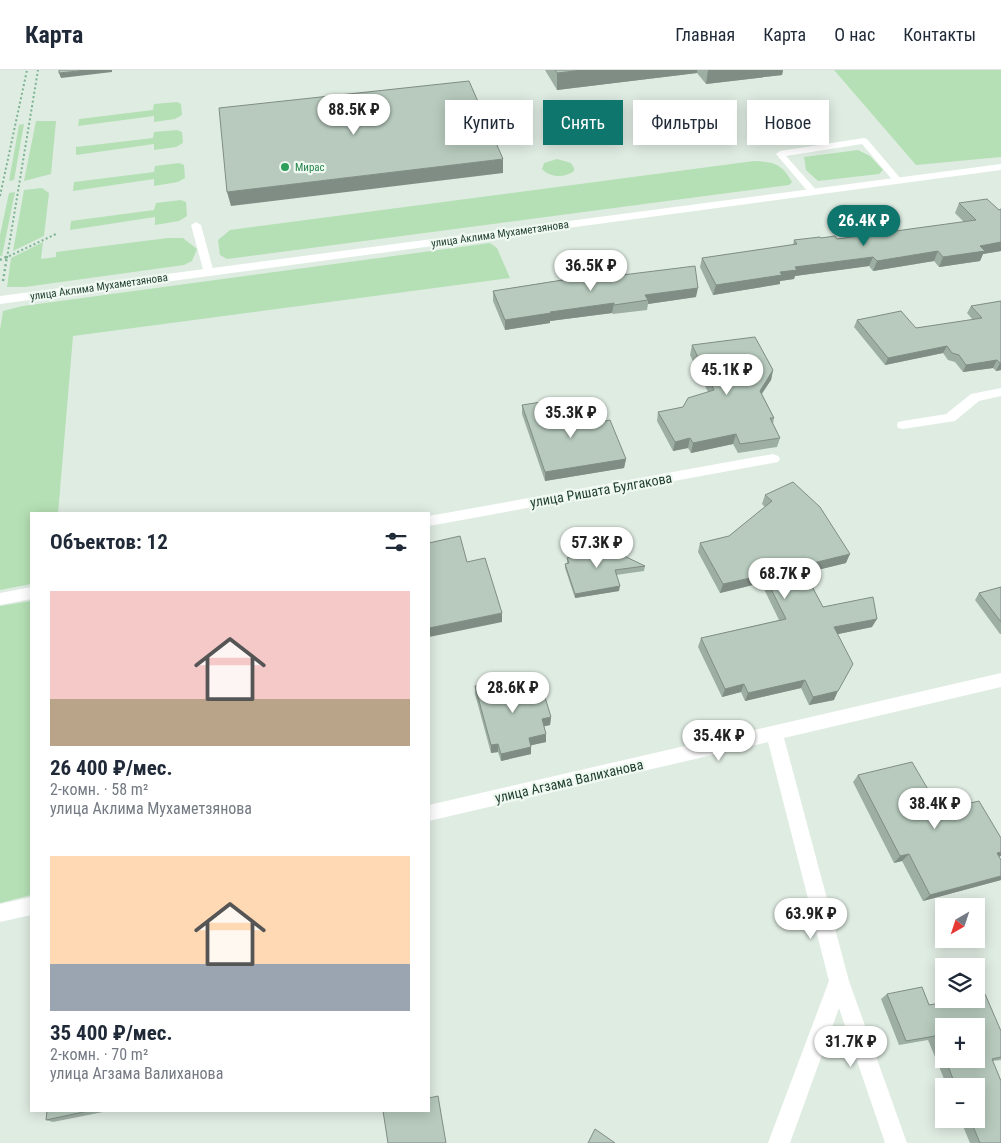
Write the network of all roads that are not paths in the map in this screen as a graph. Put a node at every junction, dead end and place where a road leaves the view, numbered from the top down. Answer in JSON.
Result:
{"nodes":[{"id":1,"x":1001,"y":168,"type":"edge"},
{"id":2,"x":898,"y":181,"type":"junction"},
{"id":3,"x":813,"y":192,"type":"junction"},
{"id":4,"x":196,"y":225,"type":"dead end"},
{"id":5,"x":209,"y":272,"type":"junction"},
{"id":6,"x":0,"y":300,"type":"edge"},
{"id":7,"x":1001,"y":392,"type":"edge"},
{"id":8,"x":903,"y":425,"type":"dead end"},
{"id":9,"x":773,"y":459,"type":"dead end"},
{"id":10,"x":430,"y":521,"type":"edge"},
{"id":11,"x":30,"y":593,"type":"edge"},
{"id":12,"x":0,"y":599,"type":"edge"},
{"id":13,"x":1001,"y":680,"type":"edge"},
{"id":14,"x":774,"y":733,"type":"junction"},
{"id":15,"x":430,"y":814,"type":"edge"},
{"id":16,"x":30,"y":906,"type":"edge"},
{"id":17,"x":0,"y":913,"type":"edge"},
{"id":18,"x":839,"y":981,"type":"junction"},
{"id":19,"x":779,"y":1143,"type":"edge"},
{"id":20,"x":896,"y":1143,"type":"edge"}],
"edges":[{"from":1,"to":2,"type":"street","name":"улица Аклима Мухаметзянова"},
{"from":2,"to":3,"type":"street","name":"улица Аклима Мухаметзянова"},
{"from":2,"to":3,"type":"lane"},
{"from":3,"to":5,"type":"street","name":"улица Аклима Мухаметзянова"},
{"from":4,"to":5,"type":"lane"},
{"from":5,"to":6,"type":"street","name":"улица Аклима Мухаметзянова"},
{"from":7,"to":8,"type":"street"},
{"from":9,"to":10,"type":"street","name":"улица Ришата Булгакова"},
{"from":11,"to":12,"type":"street"},
{"from":13,"to":14,"type":"street","name":"улица Агзама Валиханова"},
{"from":14,"to":15,"type":"street","name":"улица Агзама Валиханова"},
{"from":14,"to":18,"type":"street"},
{"from":16,"to":17,"type":"street"},
{"from":18,"to":19,"type":"street"},
{"from":18,"to":20,"type":"street"}]}
